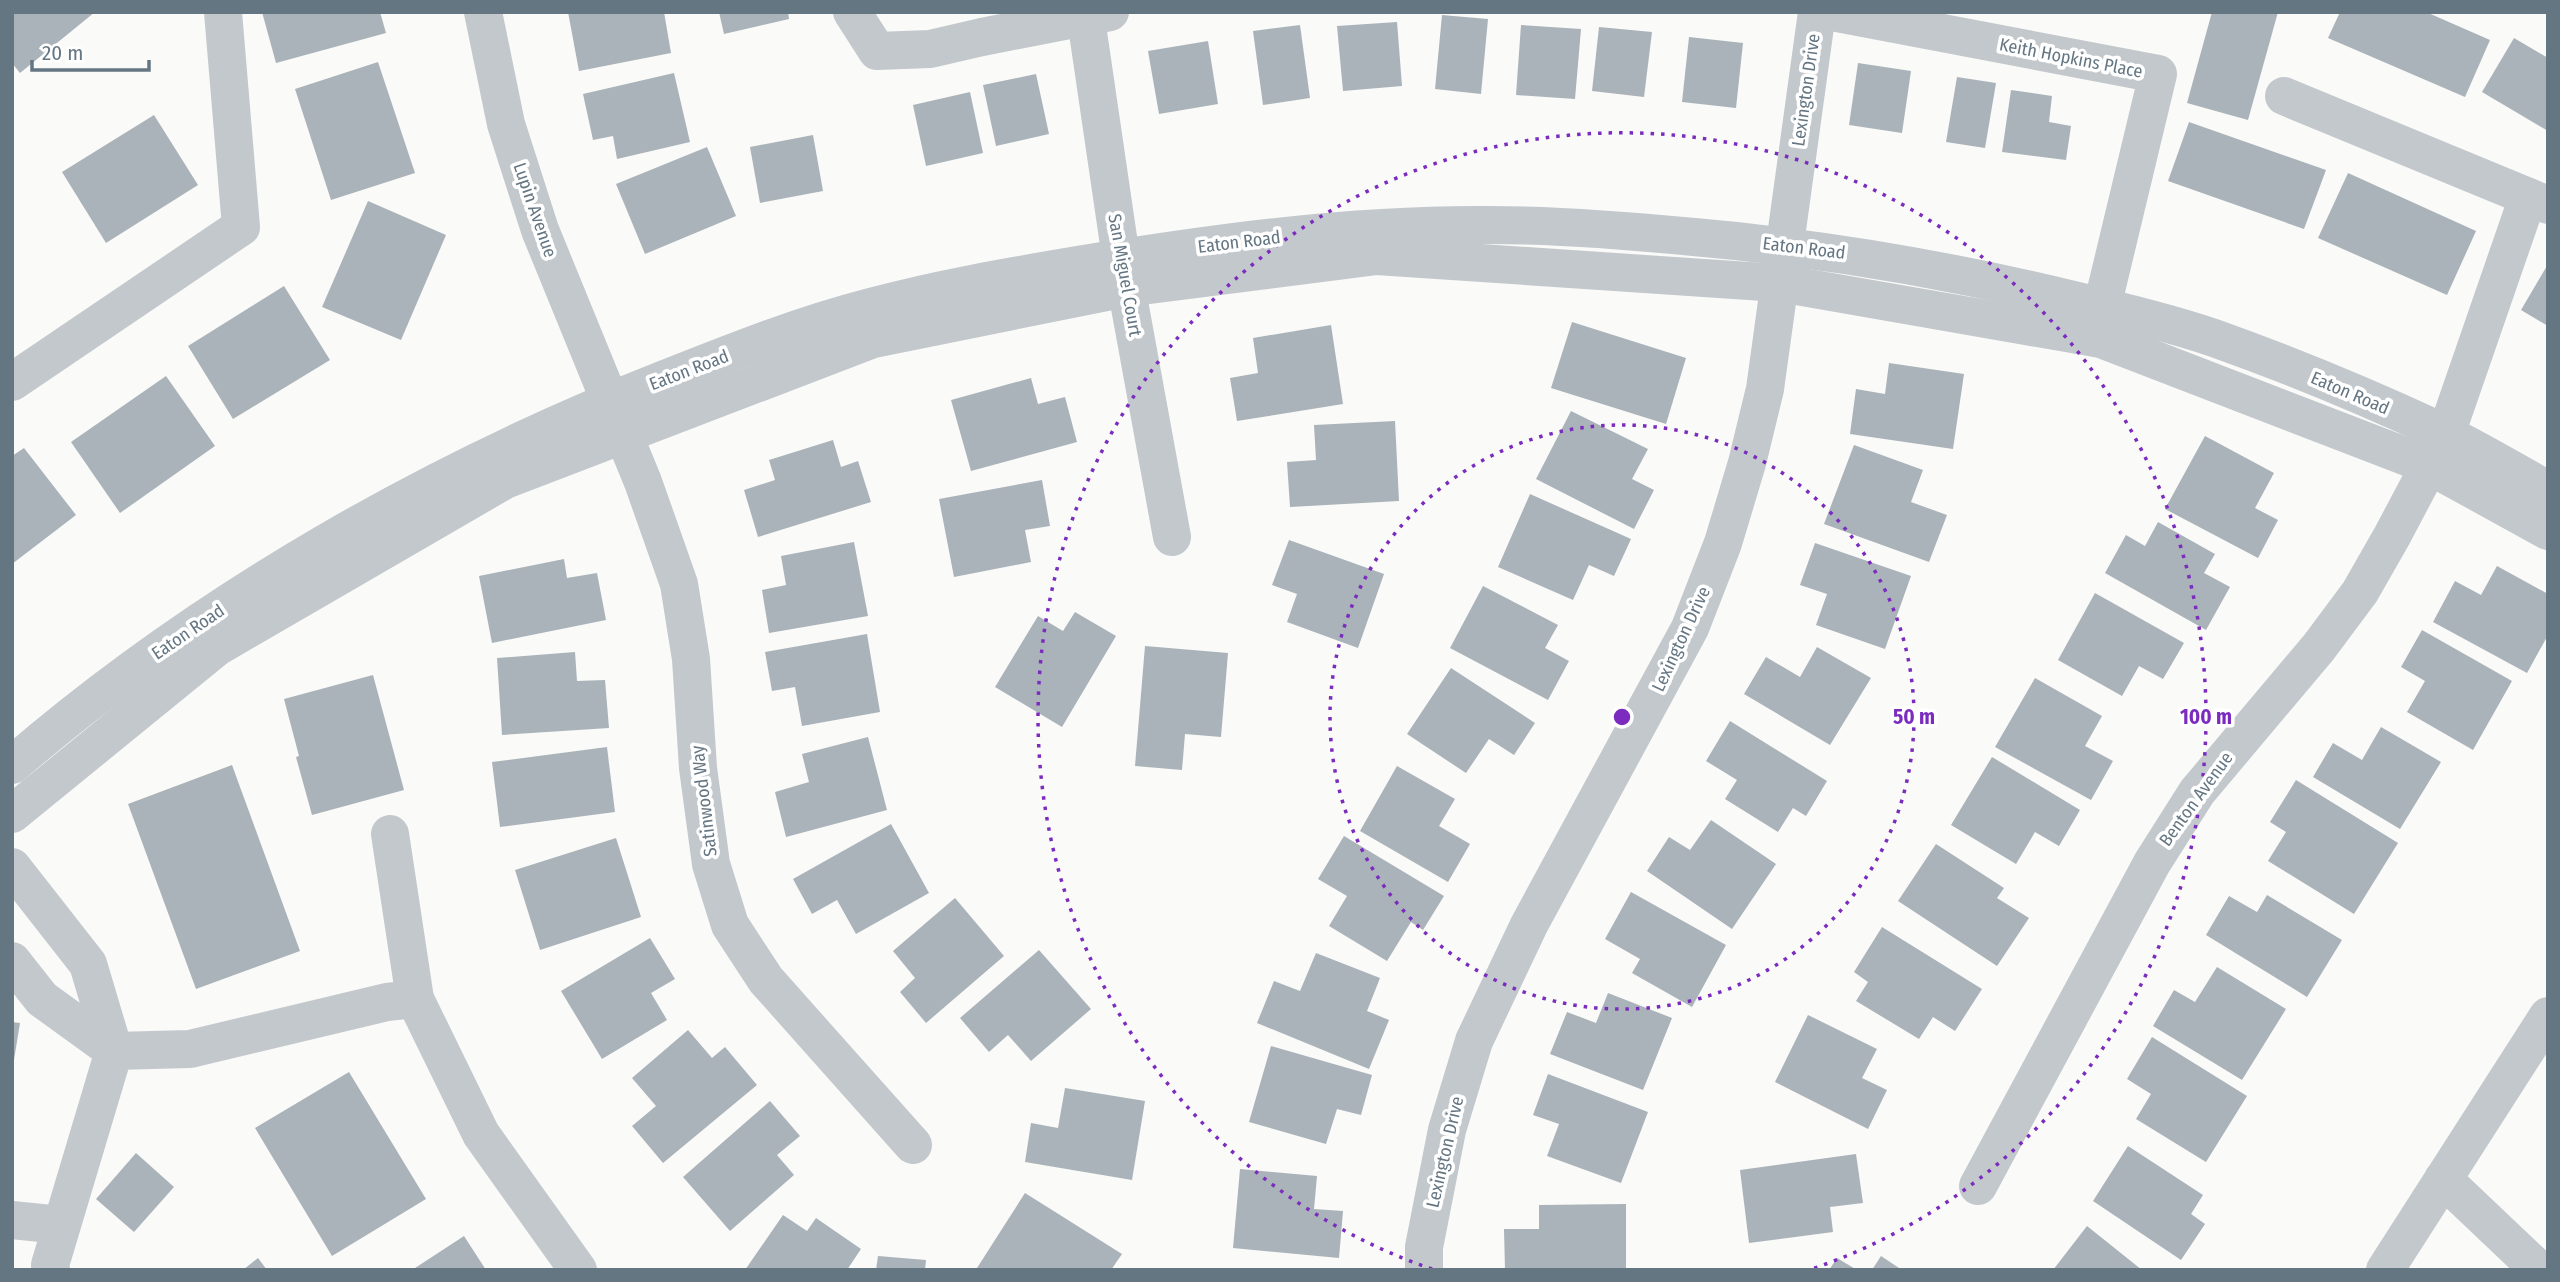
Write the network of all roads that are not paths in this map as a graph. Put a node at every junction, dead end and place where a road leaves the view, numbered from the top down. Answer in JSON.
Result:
{"nodes":[{"id":1,"x":223,"y":12,"type":"edge"},
{"id":2,"x":483,"y":12,"type":"edge"},
{"id":3,"x":852,"y":12,"type":"edge"},
{"id":4,"x":1817,"y":12,"type":"edge"},
{"id":5,"x":1832,"y":12,"type":"edge"},
{"id":6,"x":1094,"y":14,"type":"edge"},
{"id":7,"x":2284,"y":96,"type":"dead end"},
{"id":8,"x":2538,"y":201,"type":"edge"},
{"id":9,"x":1784,"y":245,"type":"junction"},
{"id":10,"x":1124,"y":273,"type":"junction"},
{"id":11,"x":1779,"y":283,"type":"junction"},
{"id":12,"x":2102,"y":307,"type":"junction"},
{"id":13,"x":12,"y":382,"type":"edge"},
{"id":14,"x":611,"y":400,"type":"junction"},
{"id":15,"x":625,"y":435,"type":"junction"},
{"id":16,"x":2437,"y":449,"type":"junction"},
{"id":17,"x":2548,"y":490,"type":"edge"},
{"id":18,"x":2548,"y":531,"type":"edge"},
{"id":19,"x":1172,"y":537,"type":"dead end"},
{"id":20,"x":12,"y":765,"type":"edge"},
{"id":21,"x":12,"y":814,"type":"edge"},
{"id":22,"x":390,"y":834,"type":"dead end"},
{"id":23,"x":12,"y":867,"type":"edge"},
{"id":24,"x":12,"y":961,"type":"edge"},
{"id":25,"x":415,"y":999,"type":"junction"},
{"id":26,"x":2548,"y":1016,"type":"edge"},
{"id":27,"x":114,"y":1051,"type":"junction"},
{"id":28,"x":913,"y":1145,"type":"dead end"},
{"id":29,"x":2443,"y":1179,"type":"junction"},
{"id":30,"x":1978,"y":1186,"type":"dead end"},
{"id":31,"x":12,"y":1220,"type":"edge"},
{"id":32,"x":61,"y":1225,"type":"junction"},
{"id":33,"x":51,"y":1270,"type":"edge"},
{"id":34,"x":579,"y":1270,"type":"edge"},
{"id":35,"x":1424,"y":1270,"type":"edge"},
{"id":36,"x":2385,"y":1270,"type":"edge"},
{"id":37,"x":2539,"y":1270,"type":"edge"}],
"edges":[{"from":1,"to":13,"type":"street"},
{"from":2,"to":14,"type":"street","name":"Lupin Avenue"},
{"from":3,"to":6,"type":"street"},
{"from":4,"to":9,"type":"street","name":"Lexington Drive"},
{"from":5,"to":12,"type":"street","name":"Keith Hopkins Place"},
{"from":6,"to":10,"type":"street","name":"San Miguel Court"},
{"from":7,"to":8,"type":"street"},
{"from":8,"to":16,"type":"street","name":"Benton Avenue"},
{"from":9,"to":10,"type":"street","name":"Eaton Road"},
{"from":9,"to":11,"type":"street","name":"Lexington Drive"},
{"from":9,"to":12,"type":"street","name":"Eaton Road"},
{"from":10,"to":11,"type":"street"},
{"from":10,"to":14,"type":"street","name":"Eaton Road"},
{"from":10,"to":15,"type":"street"},
{"from":10,"to":19,"type":"street","name":"San Miguel Court"},
{"from":11,"to":16,"type":"street"},
{"from":11,"to":35,"type":"street","name":"Lexington Drive"},
{"from":12,"to":16,"type":"street","name":"Eaton Road"},
{"from":14,"to":15,"type":"street","name":"Satinwood Way"},
{"from":14,"to":20,"type":"street","name":"Eaton Road"},
{"from":15,"to":21,"type":"street"},
{"from":15,"to":28,"type":"street","name":"Satinwood Way"},
{"from":16,"to":17,"type":"street","name":"Eaton Road"},
{"from":16,"to":18,"type":"street"},
{"from":16,"to":30,"type":"street","name":"Benton Avenue"},
{"from":22,"to":25,"type":"street"},
{"from":23,"to":27,"type":"street"},
{"from":24,"to":27,"type":"street"},
{"from":25,"to":27,"type":"street"},
{"from":25,"to":34,"type":"street"},
{"from":26,"to":29,"type":"street"},
{"from":27,"to":32,"type":"street"},
{"from":29,"to":36,"type":"street"},
{"from":29,"to":37,"type":"street"},
{"from":31,"to":32,"type":"street"},
{"from":32,"to":33,"type":"street"}]}
